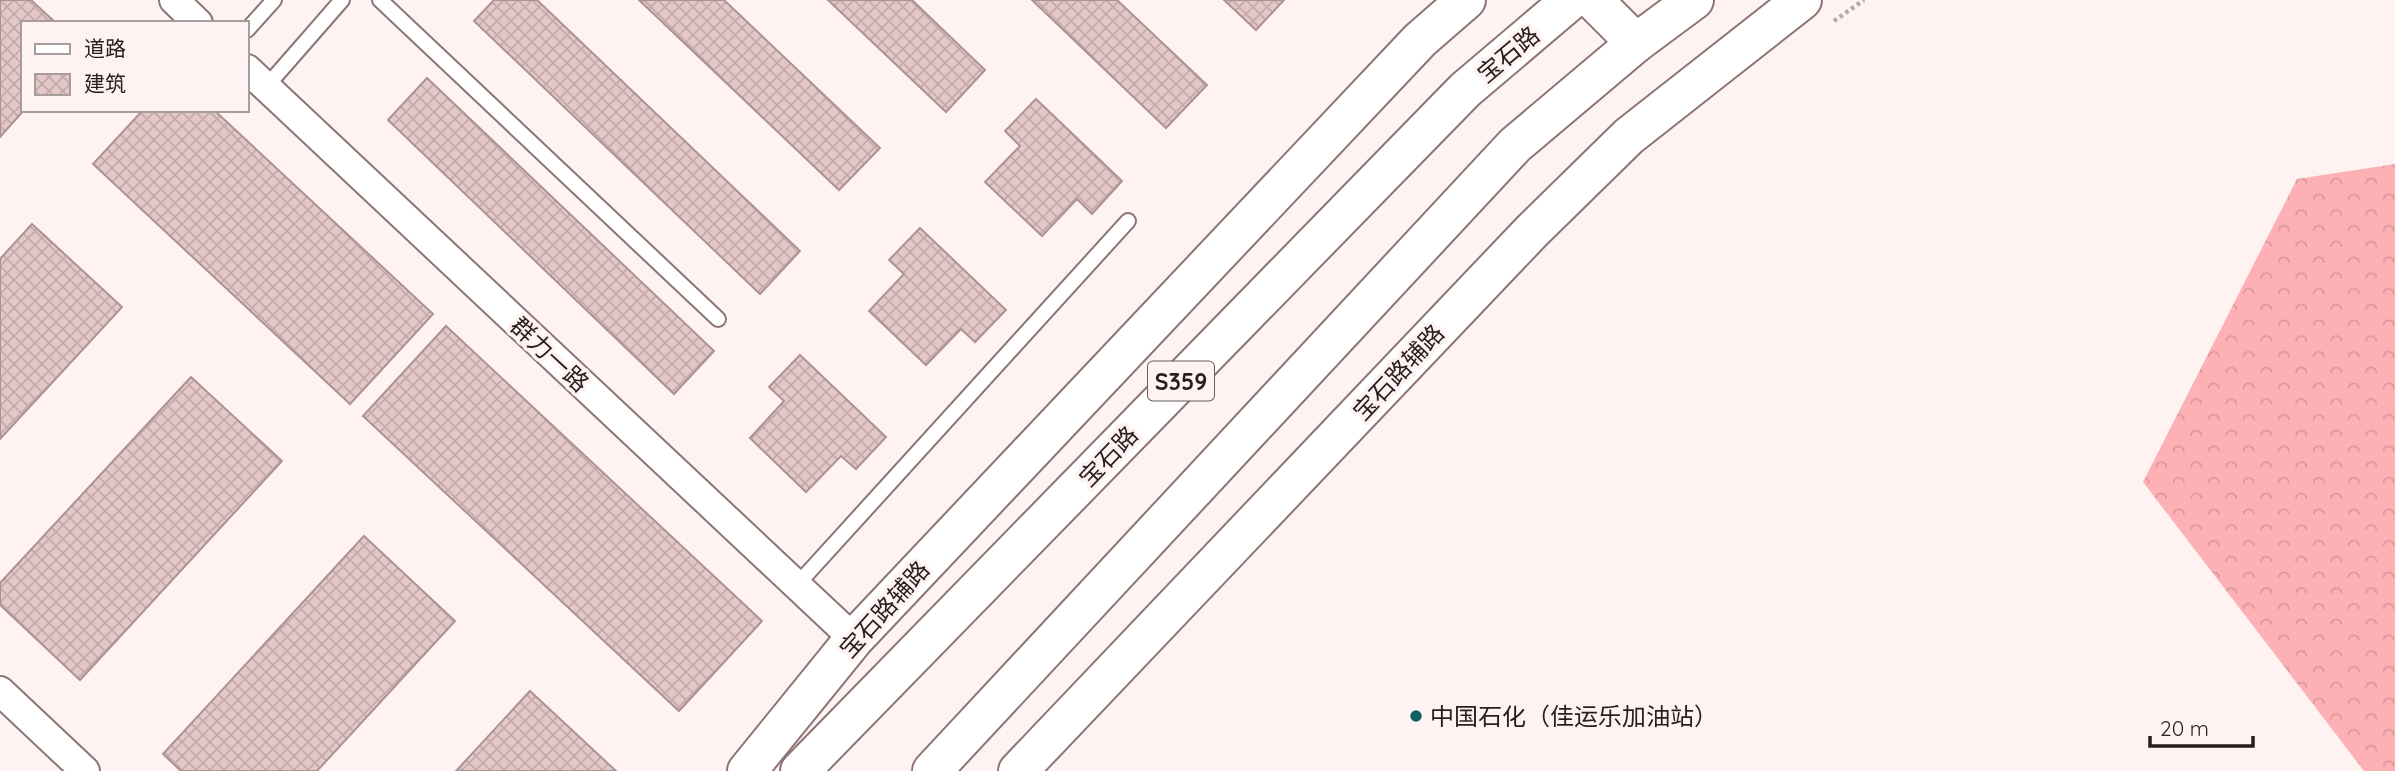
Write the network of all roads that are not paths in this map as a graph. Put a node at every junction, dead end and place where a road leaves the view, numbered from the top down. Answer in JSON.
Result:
{"nodes":[{"id":1,"x":174,"y":0,"type":"edge"},
{"id":2,"x":274,"y":0,"type":"edge"},
{"id":3,"x":342,"y":0,"type":"edge"},
{"id":4,"x":402,"y":0,"type":"edge"},
{"id":5,"x":1466,"y":0,"type":"edge"},
{"id":6,"x":1572,"y":0,"type":"edge"},
{"id":7,"x":1593,"y":0,"type":"edge"},
{"id":8,"x":1695,"y":0,"type":"edge"},
{"id":9,"x":1802,"y":0,"type":"edge"},
{"id":10,"x":383,"y":3,"type":"edge"},
{"id":11,"x":196,"y":21,"type":"edge"},
{"id":12,"x":248,"y":29,"type":"edge"},
{"id":13,"x":1636,"y":43,"type":"junction"},
{"id":14,"x":256,"y":78,"type":"edge"},
{"id":15,"x":1128,"y":221,"type":"dead end"},
{"id":16,"x":718,"y":319,"type":"dead end"},
{"id":17,"x":796,"y":586,"type":"junction"},
{"id":18,"x":854,"y":639,"type":"junction"},
{"id":19,"x":0,"y":691,"type":"edge"},
{"id":20,"x":85,"y":771,"type":"edge"},
{"id":21,"x":747,"y":771,"type":"edge"},
{"id":22,"x":800,"y":771,"type":"edge"},
{"id":23,"x":932,"y":771,"type":"edge"},
{"id":24,"x":1018,"y":771,"type":"edge"}],
"edges":[{"from":1,"to":11,"type":"street"},
{"from":2,"to":12,"type":"lane"},
{"from":3,"to":14,"type":"lane"},
{"from":4,"to":10,"type":"lane"},
{"from":5,"to":18,"type":"main road","name":"宝石路辅路"},
{"from":6,"to":22,"type":"main road","name":"宝石路","number":"S359"},
{"from":7,"to":13,"type":"main road"},
{"from":8,"to":13,"type":"main road"},
{"from":9,"to":24,"type":"main road","name":"宝石路辅路"},
{"from":10,"to":16,"type":"lane"},
{"from":13,"to":23,"type":"main road"},
{"from":14,"to":17,"type":"street","name":"群力一路"},
{"from":15,"to":17,"type":"lane"},
{"from":17,"to":18,"type":"street","name":"群力一路"},
{"from":18,"to":21,"type":"main road","name":"宝石路辅路"},
{"from":19,"to":20,"type":"street"}]}
